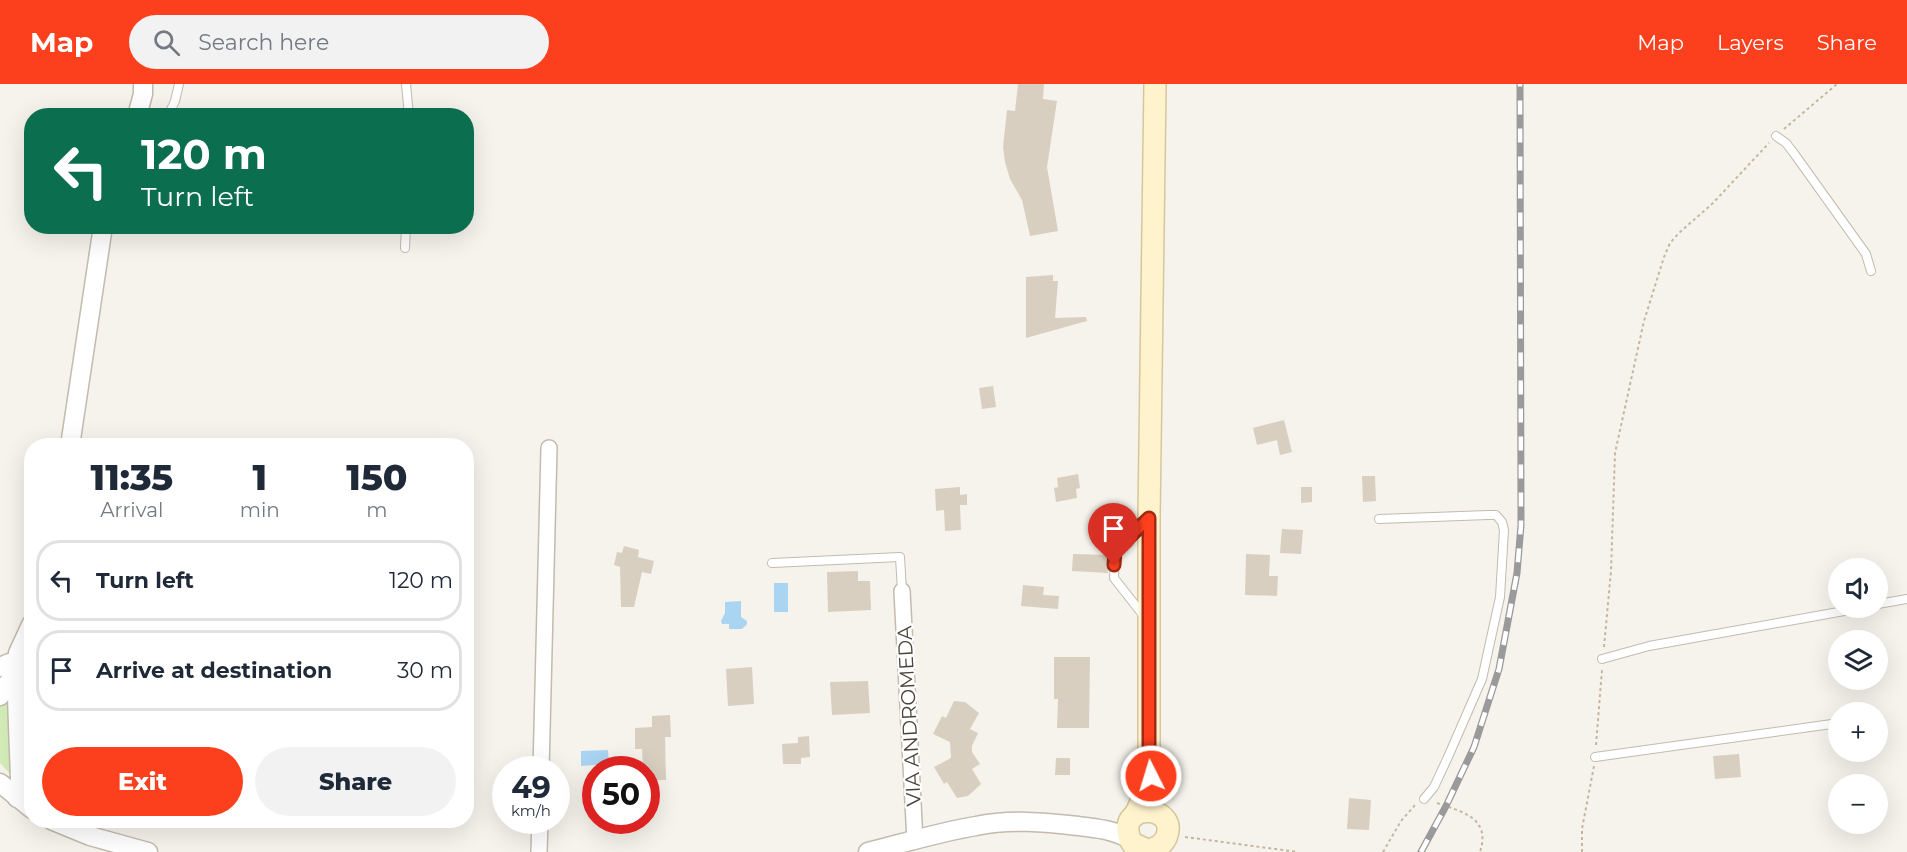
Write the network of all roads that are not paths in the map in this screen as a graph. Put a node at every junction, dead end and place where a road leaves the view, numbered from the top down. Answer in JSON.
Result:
{"nodes":[{"id":1,"x":143,"y":84,"type":"edge"},
{"id":2,"x":179,"y":84,"type":"edge"},
{"id":3,"x":406,"y":84,"type":"edge"},
{"id":4,"x":1155,"y":84,"type":"edge"},
{"id":5,"x":139,"y":108,"type":"edge"},
{"id":6,"x":172,"y":108,"type":"edge"},
{"id":7,"x":408,"y":108,"type":"edge"},
{"id":8,"x":1776,"y":136,"type":"road end"},
{"id":9,"x":102,"y":234,"type":"edge"},
{"id":10,"x":406,"y":234,"type":"edge"},
{"id":11,"x":405,"y":248,"type":"dead end"},
{"id":12,"x":1871,"y":271,"type":"dead end"},
{"id":13,"x":71,"y":438,"type":"edge"},
{"id":14,"x":549,"y":448,"type":"dead end"},
{"id":15,"x":1149,"y":518,"type":"junction"},
{"id":16,"x":1379,"y":519,"type":"dead end"},
{"id":17,"x":772,"y":563,"type":"dead end"},
{"id":18,"x":902,"y":591,"type":"joint"},
{"id":19,"x":1907,"y":599,"type":"edge"},
{"id":20,"x":1888,"y":602,"type":"edge"},
{"id":21,"x":1828,"y":614,"type":"edge"},
{"id":22,"x":1148,"y":621,"type":"junction"},
{"id":23,"x":24,"y":640,"type":"edge"},
{"id":24,"x":1602,"y":659,"type":"road end"},
{"id":25,"x":13,"y":664,"type":"edge"},
{"id":26,"x":0,"y":696,"type":"edge"},
{"id":27,"x":1828,"y":725,"type":"edge"},
{"id":28,"x":541,"y":756,"type":"edge"},
{"id":29,"x":1149,"y":757,"type":"junction"},
{"id":30,"x":1595,"y":757,"type":"road end"},
{"id":31,"x":0,"y":783,"type":"edge"},
{"id":32,"x":1424,"y":799,"type":"road end"},
{"id":33,"x":24,"y":804,"type":"edge"},
{"id":34,"x":1133,"y":817,"type":"junction"},
{"id":35,"x":70,"y":828,"type":"edge"},
{"id":36,"x":1097,"y":829,"type":"junction"},
{"id":37,"x":540,"y":834,"type":"edge"},
{"id":38,"x":1162,"y":837,"type":"edge"},
{"id":39,"x":915,"y":841,"type":"junction"},
{"id":40,"x":1134,"y":846,"type":"edge"},
{"id":41,"x":148,"y":852,"type":"edge"},
{"id":42,"x":539,"y":852,"type":"edge"},
{"id":43,"x":868,"y":852,"type":"edge"}],
"edges":[{"from":1,"to":5,"type":"street"},
{"from":2,"to":6,"type":"lane"},
{"from":3,"to":7,"type":"lane"},
{"from":4,"to":15,"type":"main road"},
{"from":8,"to":12,"type":"lane"},
{"from":9,"to":13,"type":"street"},
{"from":10,"to":11,"type":"lane"},
{"from":14,"to":28,"type":"street"},
{"from":15,"to":22,"type":"main road"},
{"from":15,"to":22,"type":"lane"},
{"from":16,"to":32,"type":"lane"},
{"from":17,"to":18,"type":"lane"},
{"from":18,"to":39,"type":"street","name":"VIA ANDROMEDA"},
{"from":19,"to":20,"type":"lane"},
{"from":21,"to":24,"type":"lane"},
{"from":22,"to":29,"type":"main road"},
{"from":23,"to":25,"type":"street"},
{"from":25,"to":26,"type":"street"},
{"from":25,"to":33,"type":"street"},
{"from":27,"to":30,"type":"lane"},
{"from":29,"to":34,"type":"main road"},
{"from":29,"to":38,"type":"main road"},
{"from":31,"to":33,"type":"street"},
{"from":34,"to":36,"type":"street"},
{"from":34,"to":38,"type":"main road"},
{"from":34,"to":40,"type":"main road"},
{"from":35,"to":41,"type":"street"},
{"from":36,"to":39,"type":"street"},
{"from":36,"to":40,"type":"street"},
{"from":37,"to":42,"type":"street"},
{"from":38,"to":40,"type":"main road"},
{"from":39,"to":43,"type":"street"}]}
